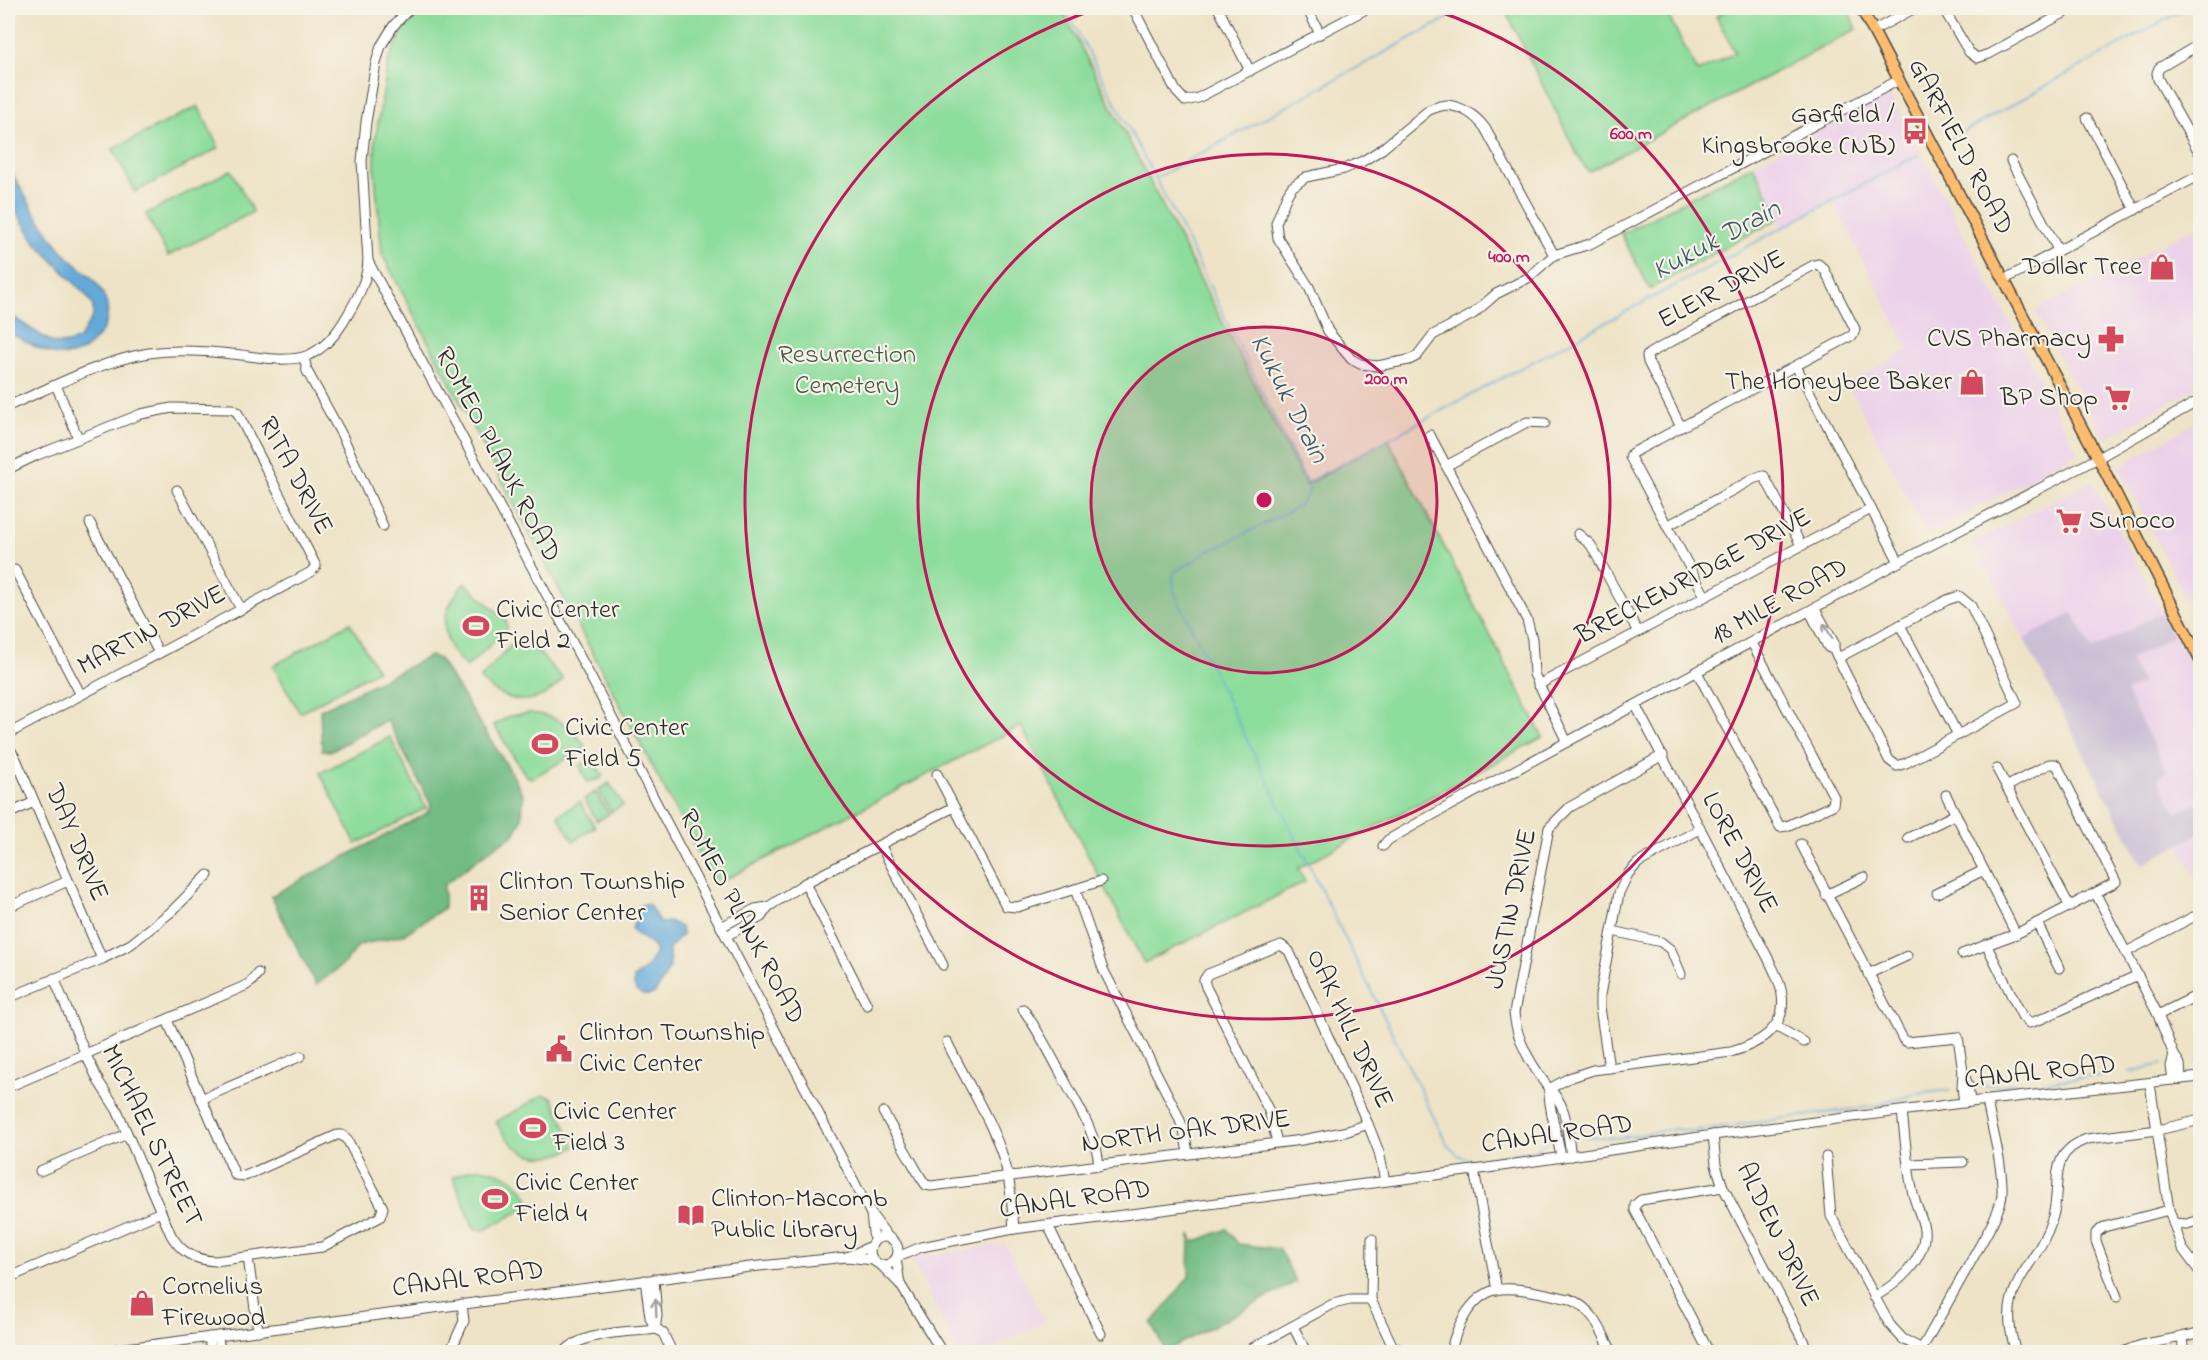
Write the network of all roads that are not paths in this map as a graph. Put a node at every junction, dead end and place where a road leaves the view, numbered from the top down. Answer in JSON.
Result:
{"nodes":[{"id":1,"x":410,"y":8,"type":"edge"},
{"id":2,"x":1133,"y":8,"type":"edge"},
{"id":3,"x":1218,"y":8,"type":"edge"},
{"id":4,"x":1307,"y":8,"type":"edge"},
{"id":5,"x":1368,"y":8,"type":"edge"},
{"id":6,"x":1861,"y":8,"type":"edge"},
{"id":7,"x":1915,"y":8,"type":"edge"},
{"id":8,"x":1943,"y":8,"type":"edge"},
{"id":9,"x":2073,"y":8,"type":"edge"},
{"id":10,"x":1874,"y":30,"type":"junction"},
{"id":11,"x":1320,"y":34,"type":"junction"},
{"id":12,"x":2200,"y":44,"type":"edge"},
{"id":13,"x":1250,"y":71,"type":"junction"},
{"id":14,"x":1899,"y":80,"type":"junction"},
{"id":15,"x":2087,"y":118,"type":"dead end"},
{"id":16,"x":2200,"y":154,"type":"edge"},
{"id":17,"x":2011,"y":161,"type":"dead end"},
{"id":18,"x":2200,"y":175,"type":"edge"},
{"id":19,"x":2135,"y":210,"type":"junction"},
{"id":20,"x":2058,"y":250,"type":"junction"},
{"id":21,"x":1554,"y":255,"type":"junction"},
{"id":22,"x":368,"y":261,"type":"junction"},
{"id":23,"x":2005,"y":279,"type":"junction"},
{"id":24,"x":304,"y":357,"type":"junction"},
{"id":25,"x":1796,"y":366,"type":"junction"},
{"id":26,"x":56,"y":385,"type":"junction"},
{"id":27,"x":2200,"y":400,"type":"edge"},
{"id":28,"x":8,"y":406,"type":"edge"},
{"id":29,"x":1545,"y":423,"type":"dead end"},
{"id":30,"x":1681,"y":427,"type":"junction"},
{"id":31,"x":1430,"y":435,"type":"dead end"},
{"id":32,"x":78,"y":438,"type":"junction"},
{"id":33,"x":2098,"y":458,"type":"junction"},
{"id":34,"x":1446,"y":466,"type":"junction"},
{"id":35,"x":8,"y":470,"type":"edge"},
{"id":36,"x":177,"y":490,"type":"dead end"},
{"id":37,"x":1871,"y":509,"type":"junction"},
{"id":38,"x":90,"y":523,"type":"dead end"},
{"id":39,"x":383,"y":526,"type":"dead end"},
{"id":40,"x":1667,"y":526,"type":"junction"},
{"id":41,"x":1578,"y":534,"type":"dead end"},
{"id":42,"x":1801,"y":545,"type":"junction"},
{"id":43,"x":1899,"y":562,"type":"junction"},
{"id":44,"x":316,"y":567,"type":"joint"},
{"id":45,"x":15,"y":570,"type":"dead end"},
{"id":46,"x":1704,"y":596,"type":"junction"},
{"id":47,"x":241,"y":609,"type":"junction"},
{"id":48,"x":1813,"y":611,"type":"junction"},
{"id":49,"x":1900,"y":625,"type":"junction"},
{"id":50,"x":1638,"y":632,"type":"junction"},
{"id":51,"x":1752,"y":643,"type":"junction"},
{"id":52,"x":159,"y":653,"type":"junction"},
{"id":53,"x":1836,"y":654,"type":"junction"},
{"id":54,"x":2200,"y":660,"type":"edge"},
{"id":55,"x":1697,"y":672,"type":"junction"},
{"id":56,"x":1538,"y":685,"type":"junction"},
{"id":57,"x":81,"y":695,"type":"junction"},
{"id":58,"x":1636,"y":706,"type":"junction"},
{"id":59,"x":8,"y":734,"type":"edge"},
{"id":60,"x":1958,"y":735,"type":"junction"},
{"id":61,"x":1567,"y":742,"type":"junction"},
{"id":62,"x":8,"y":746,"type":"edge"},
{"id":63,"x":1663,"y":755,"type":"junction"},
{"id":64,"x":1997,"y":769,"type":"dead end"},
{"id":65,"x":937,"y":774,"type":"dead end"},
{"id":66,"x":2006,"y":787,"type":"junction"},
{"id":67,"x":1946,"y":795,"type":"dead end"},
{"id":68,"x":34,"y":802,"type":"junction"},
{"id":69,"x":954,"y":807,"type":"junction"},
{"id":70,"x":8,"y":814,"type":"edge"},
{"id":71,"x":1956,"y":814,"type":"junction"},
{"id":72,"x":1700,"y":829,"type":"junction"},
{"id":73,"x":1908,"y":838,"type":"dead end"},
{"id":74,"x":1801,"y":844,"type":"dead end"},
{"id":75,"x":881,"y":846,"type":"junction"},
{"id":76,"x":1383,"y":846,"type":"dead end"},
{"id":77,"x":1984,"y":870,"type":"junction"},
{"id":78,"x":208,"y":875,"type":"dead end"},
{"id":79,"x":1864,"y":877,"type":"dead end"},
{"id":80,"x":68,"y":881,"type":"junction"},
{"id":81,"x":1101,"y":881,"type":"dead end"},
{"id":82,"x":805,"y":883,"type":"junction"},
{"id":83,"x":1075,"y":889,"type":"junction"},
{"id":84,"x":1937,"y":893,"type":"dead end"},
{"id":85,"x":2096,"y":894,"type":"junction"},
{"id":86,"x":1826,"y":895,"type":"junction"},
{"id":87,"x":8,"y":907,"type":"edge"},
{"id":88,"x":2070,"y":907,"type":"junction"},
{"id":89,"x":2193,"y":917,"type":"dead end"},
{"id":90,"x":2037,"y":923,"type":"junction"},
{"id":91,"x":724,"y":932,"type":"junction"},
{"id":92,"x":1613,"y":932,"type":"junction"},
{"id":93,"x":2016,"y":934,"type":"junction"},
{"id":94,"x":1986,"y":944,"type":"junction"},
{"id":95,"x":2126,"y":952,"type":"junction"},
{"id":96,"x":1962,"y":954,"type":"dead end"},
{"id":97,"x":1907,"y":956,"type":"dead end"},
{"id":98,"x":102,"y":959,"type":"junction"},
{"id":99,"x":943,"y":964,"type":"dead end"},
{"id":100,"x":2059,"y":968,"type":"dead end"},
{"id":101,"x":258,"y":973,"type":"dead end"},
{"id":102,"x":1681,"y":974,"type":"dead end"},
{"id":103,"x":1868,"y":975,"type":"junction"},
{"id":104,"x":2138,"y":975,"type":"junction"},
{"id":105,"x":54,"y":978,"type":"junction"},
{"id":106,"x":2200,"y":994,"type":"edge"},
{"id":107,"x":8,"y":998,"type":"edge"},
{"id":108,"x":867,"y":1005,"type":"dead end"},
{"id":109,"x":1023,"y":1009,"type":"dead end"},
{"id":110,"x":2158,"y":1015,"type":"junction"},
{"id":111,"x":167,"y":1020,"type":"junction"},
{"id":112,"x":1776,"y":1026,"type":"junction"},
{"id":113,"x":947,"y":1042,"type":"dead end"},
{"id":114,"x":1804,"y":1042,"type":"dead end"},
{"id":115,"x":86,"y":1055,"type":"junction"},
{"id":116,"x":301,"y":1056,"type":"dead end"},
{"id":117,"x":1609,"y":1068,"type":"junction"},
{"id":118,"x":2200,"y":1077,"type":"edge"},
{"id":119,"x":2177,"y":1080,"type":"junction"},
{"id":120,"x":2150,"y":1084,"type":"junction"},
{"id":121,"x":8,"y":1088,"type":"edge"},
{"id":122,"x":1549,"y":1089,"type":"junction"},
{"id":123,"x":201,"y":1099,"type":"junction"},
{"id":124,"x":1987,"y":1101,"type":"junction"},
{"id":125,"x":1967,"y":1102,"type":"junction"},
{"id":126,"x":1902,"y":1111,"type":"junction"},
{"id":127,"x":883,"y":1113,"type":"dead end"},
{"id":128,"x":2200,"y":1123,"type":"edge"},
{"id":129,"x":1368,"y":1124,"type":"junction"},
{"id":130,"x":2158,"y":1130,"type":"junction"},
{"id":131,"x":127,"y":1134,"type":"junction"},
{"id":132,"x":1713,"y":1135,"type":"junction"},
{"id":133,"x":1277,"y":1142,"type":"junction"},
{"id":134,"x":1188,"y":1153,"type":"junction"},
{"id":135,"x":1566,"y":1156,"type":"junction"},
{"id":136,"x":1826,"y":1157,"type":"dead end"},
{"id":137,"x":1963,"y":1162,"type":"dead end"},
{"id":138,"x":1909,"y":1164,"type":"junction"},
{"id":139,"x":1099,"y":1166,"type":"junction"},
{"id":140,"x":1474,"y":1170,"type":"junction"},
{"id":141,"x":40,"y":1171,"type":"dead end"},
{"id":142,"x":1008,"y":1178,"type":"junction"},
{"id":143,"x":1385,"y":1181,"type":"junction"},
{"id":144,"x":1723,"y":1187,"type":"junction"},
{"id":145,"x":2169,"y":1210,"type":"junction"},
{"id":146,"x":161,"y":1212,"type":"junction"},
{"id":147,"x":871,"y":1214,"type":"junction"},
{"id":148,"x":2200,"y":1220,"type":"edge"},
{"id":149,"x":2173,"y":1223,"type":"junction"},
{"id":150,"x":1048,"y":1225,"type":"junction"},
{"id":151,"x":1014,"y":1229,"type":"junction"},
{"id":152,"x":888,"y":1237,"type":"junction"},
{"id":153,"x":1372,"y":1239,"type":"dead end"},
{"id":154,"x":872,"y":1244,"type":"junction"},
{"id":155,"x":897,"y":1244,"type":"junction"},
{"id":156,"x":921,"y":1247,"type":"junction"},
{"id":157,"x":248,"y":1257,"type":"junction"},
{"id":158,"x":847,"y":1257,"type":"junction"},
{"id":159,"x":897,"y":1258,"type":"junction"},
{"id":160,"x":877,"y":1263,"type":"junction"},
{"id":161,"x":2200,"y":1272,"type":"edge"},
{"id":162,"x":8,"y":1278,"type":"edge"},
{"id":163,"x":650,"y":1280,"type":"junction"},
{"id":164,"x":900,"y":1284,"type":"junction"},
{"id":165,"x":1497,"y":1290,"type":"junction"},
{"id":166,"x":1874,"y":1297,"type":"junction"},
{"id":167,"x":2116,"y":1297,"type":"dead end"},
{"id":168,"x":1371,"y":1300,"type":"junction"},
{"id":169,"x":459,"y":1304,"type":"junction"},
{"id":170,"x":1293,"y":1326,"type":"junction"},
{"id":171,"x":655,"y":1329,"type":"junction"},
{"id":172,"x":258,"y":1331,"type":"junction"},
{"id":173,"x":2200,"y":1332,"type":"edge"},
{"id":174,"x":1101,"y":1334,"type":"dead end"},
{"id":175,"x":214,"y":1337,"type":"junction"},
{"id":176,"x":2182,"y":1339,"type":"junction"},
{"id":177,"x":1921,"y":1351,"type":"edge"},
{"id":178,"x":451,"y":1352,"type":"edge"},
{"id":179,"x":95,"y":1353,"type":"edge"},
{"id":180,"x":211,"y":1353,"type":"edge"},
{"id":181,"x":220,"y":1353,"type":"edge"},
{"id":182,"x":564,"y":1353,"type":"edge"},
{"id":183,"x":672,"y":1353,"type":"edge"},
{"id":184,"x":942,"y":1353,"type":"edge"},
{"id":185,"x":1245,"y":1353,"type":"edge"},
{"id":186,"x":1306,"y":1353,"type":"edge"},
{"id":187,"x":1404,"y":1353,"type":"edge"},
{"id":188,"x":1451,"y":1353,"type":"edge"},
{"id":189,"x":1612,"y":1353,"type":"edge"},
{"id":190,"x":1708,"y":1353,"type":"edge"},
{"id":191,"x":1809,"y":1353,"type":"edge"},
{"id":192,"x":2016,"y":1353,"type":"edge"},
{"id":193,"x":2124,"y":1353,"type":"edge"},
{"id":194,"x":2184,"y":1353,"type":"edge"}],
"edges":[{"from":1,"to":22,"type":"street"},
{"from":2,"to":13,"type":"street"},
{"from":3,"to":13,"type":"street"},
{"from":4,"to":11,"type":"street"},
{"from":5,"to":11,"type":"street"},
{"from":6,"to":10,"type":"main road","name":"GARFIELD ROAD"},
{"from":7,"to":10,"type":"street"},
{"from":8,"to":9,"type":"street"},
{"from":10,"to":14,"type":"main road","name":"GARFIELD ROAD"},
{"from":11,"to":13,"type":"street"},
{"from":12,"to":16,"type":"street"},
{"from":14,"to":21,"type":"street"},
{"from":14,"to":23,"type":"main road","name":"GARFIELD ROAD"},
{"from":15,"to":19,"type":"street"},
{"from":17,"to":20,"type":"street"},
{"from":18,"to":19,"type":"street"},
{"from":19,"to":20,"type":"street"},
{"from":20,"to":23,"type":"street"},
{"from":21,"to":21,"type":"street"},
{"from":22,"to":24,"type":"street"},
{"from":22,"to":91,"type":"street","name":"ROMEO PLANK ROAD"},
{"from":23,"to":33,"type":"main road","name":"GARFIELD ROAD"},
{"from":24,"to":26,"type":"street"},
{"from":24,"to":39,"type":"street"},
{"from":25,"to":30,"type":"street"},
{"from":25,"to":30,"type":"street","name":"ELEIR DRIVE"},
{"from":25,"to":37,"type":"street"},
{"from":26,"to":28,"type":"street"},
{"from":26,"to":32,"type":"street"},
{"from":27,"to":33,"type":"street","name":"18 MILE ROAD"},
{"from":29,"to":34,"type":"street"},
{"from":30,"to":40,"type":"street"},
{"from":31,"to":34,"type":"street"},
{"from":32,"to":35,"type":"street"},
{"from":32,"to":44,"type":"street","name":"RITA DRIVE"},
{"from":33,"to":43,"type":"street","name":"18 MILE ROAD"},
{"from":33,"to":54,"type":"main road","name":"GARFIELD ROAD"},
{"from":34,"to":56,"type":"street"},
{"from":36,"to":47,"type":"street"},
{"from":37,"to":42,"type":"street","name":"BRECKENRIDGE DRIVE"},
{"from":37,"to":43,"type":"street"},
{"from":38,"to":52,"type":"street"},
{"from":40,"to":42,"type":"street"},
{"from":40,"to":46,"type":"street"},
{"from":41,"to":50,"type":"street"},
{"from":42,"to":46,"type":"street","name":"BRECKENRIDGE DRIVE"},
{"from":43,"to":48,"type":"street","name":"18 MILE ROAD"},
{"from":44,"to":47,"type":"street","name":"MARTIN DRIVE"},
{"from":45,"to":57,"type":"street"},
{"from":46,"to":50,"type":"street","name":"BRECKENRIDGE DRIVE"},
{"from":47,"to":52,"type":"street","name":"MARTIN DRIVE"},
{"from":48,"to":51,"type":"street","name":"18 MILE ROAD"},
{"from":48,"to":53,"type":"street"},
{"from":49,"to":53,"type":"street"},
{"from":49,"to":60,"type":"street"},
{"from":49,"to":60,"type":"street"},
{"from":50,"to":56,"type":"street","name":"BRECKENRIDGE DRIVE"},
{"from":51,"to":55,"type":"street","name":"18 MILE ROAD"},
{"from":51,"to":55,"type":"street"},
{"from":52,"to":57,"type":"street","name":"MARTIN DRIVE"},
{"from":53,"to":60,"type":"street"},
{"from":55,"to":58,"type":"street","name":"18 MILE ROAD"},
{"from":56,"to":61,"type":"street"},
{"from":57,"to":59,"type":"street","name":"MARTIN DRIVE"},
{"from":58,"to":61,"type":"street","name":"18 MILE ROAD"},
{"from":58,"to":63,"type":"street","name":"LORE DRIVE"},
{"from":61,"to":76,"type":"street","name":"18 MILE ROAD"},
{"from":62,"to":68,"type":"street","name":"DAY DRIVE"},
{"from":63,"to":72,"type":"street","name":"LORE DRIVE"},
{"from":63,"to":122,"type":"street","name":"JUSTIN DRIVE"},
{"from":64,"to":66,"type":"street"},
{"from":65,"to":69,"type":"street"},
{"from":66,"to":85,"type":"street"},
{"from":66,"to":88,"type":"street"},
{"from":67,"to":71,"type":"street"},
{"from":68,"to":70,"type":"street"},
{"from":68,"to":80,"type":"street","name":"DAY DRIVE"},
{"from":69,"to":75,"type":"street"},
{"from":69,"to":83,"type":"street"},
{"from":71,"to":73,"type":"street"},
{"from":71,"to":77,"type":"street"},
{"from":72,"to":92,"type":"street"},
{"from":72,"to":112,"type":"street","name":"LORE DRIVE"},
{"from":74,"to":86,"type":"street"},
{"from":75,"to":82,"type":"street"},
{"from":75,"to":99,"type":"street"},
{"from":77,"to":84,"type":"street"},
{"from":77,"to":93,"type":"street"},
{"from":78,"to":98,"type":"street"},
{"from":79,"to":86,"type":"street"},
{"from":80,"to":87,"type":"street"},
{"from":80,"to":98,"type":"street","name":"DAY DRIVE"},
{"from":81,"to":83,"type":"street"},
{"from":82,"to":91,"type":"street"},
{"from":82,"to":108,"type":"street"},
{"from":83,"to":134,"type":"street"},
{"from":85,"to":88,"type":"street"},
{"from":85,"to":95,"type":"street"},
{"from":86,"to":103,"type":"street"},
{"from":88,"to":90,"type":"street"},
{"from":89,"to":95,"type":"street"},
{"from":90,"to":93,"type":"street"},
{"from":90,"to":100,"type":"street"},
{"from":91,"to":147,"type":"street","name":"ROMEO PLANK ROAD"},
{"from":92,"to":102,"type":"street"},
{"from":92,"to":117,"type":"street"},
{"from":93,"to":94,"type":"street"},
{"from":94,"to":96,"type":"street"},
{"from":94,"to":104,"type":"street"},
{"from":95,"to":104,"type":"street"},
{"from":97,"to":103,"type":"street"},
{"from":98,"to":105,"type":"street"},
{"from":101,"to":111,"type":"street"},
{"from":103,"to":125,"type":"street"},
{"from":104,"to":110,"type":"street"},
{"from":105,"to":107,"type":"street"},
{"from":105,"to":115,"type":"street","name":"MICHAEL STREET"},
{"from":106,"to":110,"type":"street"},
{"from":109,"to":139,"type":"street"},
{"from":110,"to":119,"type":"street"},
{"from":111,"to":115,"type":"street"},
{"from":111,"to":123,"type":"street"},
{"from":112,"to":114,"type":"street"},
{"from":112,"to":117,"type":"street"},
{"from":113,"to":142,"type":"street"},
{"from":115,"to":121,"type":"street"},
{"from":115,"to":131,"type":"street","name":"MICHAEL STREET"},
{"from":116,"to":123,"type":"street"},
{"from":117,"to":122,"type":"street"},
{"from":118,"to":119,"type":"street","name":"CANAL ROAD"},
{"from":119,"to":120,"type":"street","name":"CANAL ROAD"},
{"from":120,"to":124,"type":"street","name":"CANAL ROAD"},
{"from":120,"to":130,"type":"street"},
{"from":122,"to":135,"type":"street","name":"JUSTIN DRIVE"},
{"from":123,"to":157,"type":"street","name":"MICHAEL STREET"},
{"from":124,"to":125,"type":"street","name":"CANAL ROAD"},
{"from":124,"to":177,"type":"street"},
{"from":125,"to":126,"type":"street","name":"CANAL ROAD"},
{"from":126,"to":132,"type":"street","name":"CANAL ROAD"},
{"from":126,"to":138,"type":"street"},
{"from":127,"to":142,"type":"street","name":"NORTH OAK DRIVE"},
{"from":128,"to":130,"type":"street"},
{"from":129,"to":133,"type":"street","name":"NORTH OAK DRIVE"},
{"from":129,"to":133,"type":"street","name":"OAK HILL DRIVE"},
{"from":129,"to":143,"type":"street","name":"OAK HILL DRIVE"},
{"from":130,"to":145,"type":"street"},
{"from":130,"to":192,"type":"street"},
{"from":131,"to":141,"type":"street"},
{"from":131,"to":146,"type":"street","name":"MICHAEL STREET"},
{"from":132,"to":135,"type":"street","name":"CANAL ROAD"},
{"from":132,"to":144,"type":"street","name":"ALDEN DRIVE"},
{"from":133,"to":134,"type":"street","name":"NORTH OAK DRIVE"},
{"from":134,"to":139,"type":"street","name":"NORTH OAK DRIVE"},
{"from":135,"to":140,"type":"street","name":"CANAL ROAD"},
{"from":136,"to":166,"type":"street"},
{"from":137,"to":138,"type":"street"},
{"from":138,"to":166,"type":"street"},
{"from":139,"to":142,"type":"street","name":"NORTH OAK DRIVE"},
{"from":140,"to":143,"type":"street","name":"CANAL ROAD"},
{"from":140,"to":165,"type":"street"},
{"from":142,"to":151,"type":"street"},
{"from":143,"to":150,"type":"street","name":"CANAL ROAD"},
{"from":144,"to":190,"type":"street"},
{"from":144,"to":191,"type":"street","name":"ALDEN DRIVE"},
{"from":145,"to":149,"type":"street"},
{"from":145,"to":167,"type":"street"},
{"from":146,"to":157,"type":"street","name":"MICHAEL STREET"},
{"from":146,"to":162,"type":"street"},
{"from":147,"to":152,"type":"street","name":"ROMEO PLANK ROAD"},
{"from":147,"to":154,"type":"street","name":"ROMEO PLANK ROAD"},
{"from":148,"to":149,"type":"street"},
{"from":149,"to":161,"type":"street"},
{"from":150,"to":151,"type":"street","name":"CANAL ROAD"},
{"from":150,"to":174,"type":"street"},
{"from":151,"to":156,"type":"street","name":"CANAL ROAD"},
{"from":152,"to":154,"type":"street"},
{"from":152,"to":155,"type":"street"},
{"from":153,"to":168,"type":"street"},
{"from":154,"to":158,"type":"street","name":"CANAL ROAD"},
{"from":154,"to":160,"type":"street"},
{"from":155,"to":156,"type":"street","name":"CANAL ROAD"},
{"from":155,"to":159,"type":"street"},
{"from":156,"to":159,"type":"street","name":"CANAL ROAD"},
{"from":157,"to":172,"type":"street"},
{"from":158,"to":160,"type":"street","name":"CANAL ROAD"},
{"from":158,"to":163,"type":"street","name":"CANAL ROAD"},
{"from":159,"to":160,"type":"street"},
{"from":159,"to":164,"type":"street"},
{"from":160,"to":164,"type":"street"},
{"from":163,"to":169,"type":"street","name":"CANAL ROAD"},
{"from":163,"to":171,"type":"street"},
{"from":164,"to":184,"type":"street"},
{"from":165,"to":188,"type":"street"},
{"from":165,"to":189,"type":"street"},
{"from":166,"to":177,"type":"street"},
{"from":168,"to":170,"type":"street"},
{"from":168,"to":187,"type":"street"},
{"from":169,"to":172,"type":"street","name":"CANAL ROAD"},
{"from":169,"to":178,"type":"street"},
{"from":170,"to":185,"type":"street"},
{"from":170,"to":186,"type":"street"},
{"from":171,"to":182,"type":"street"},
{"from":171,"to":183,"type":"street"},
{"from":172,"to":175,"type":"street","name":"CANAL ROAD"},
{"from":173,"to":176,"type":"street"},
{"from":175,"to":179,"type":"street","name":"CANAL ROAD"},
{"from":175,"to":180,"type":"street"},
{"from":175,"to":181,"type":"street"},
{"from":176,"to":193,"type":"street"},
{"from":176,"to":194,"type":"street"}]}
